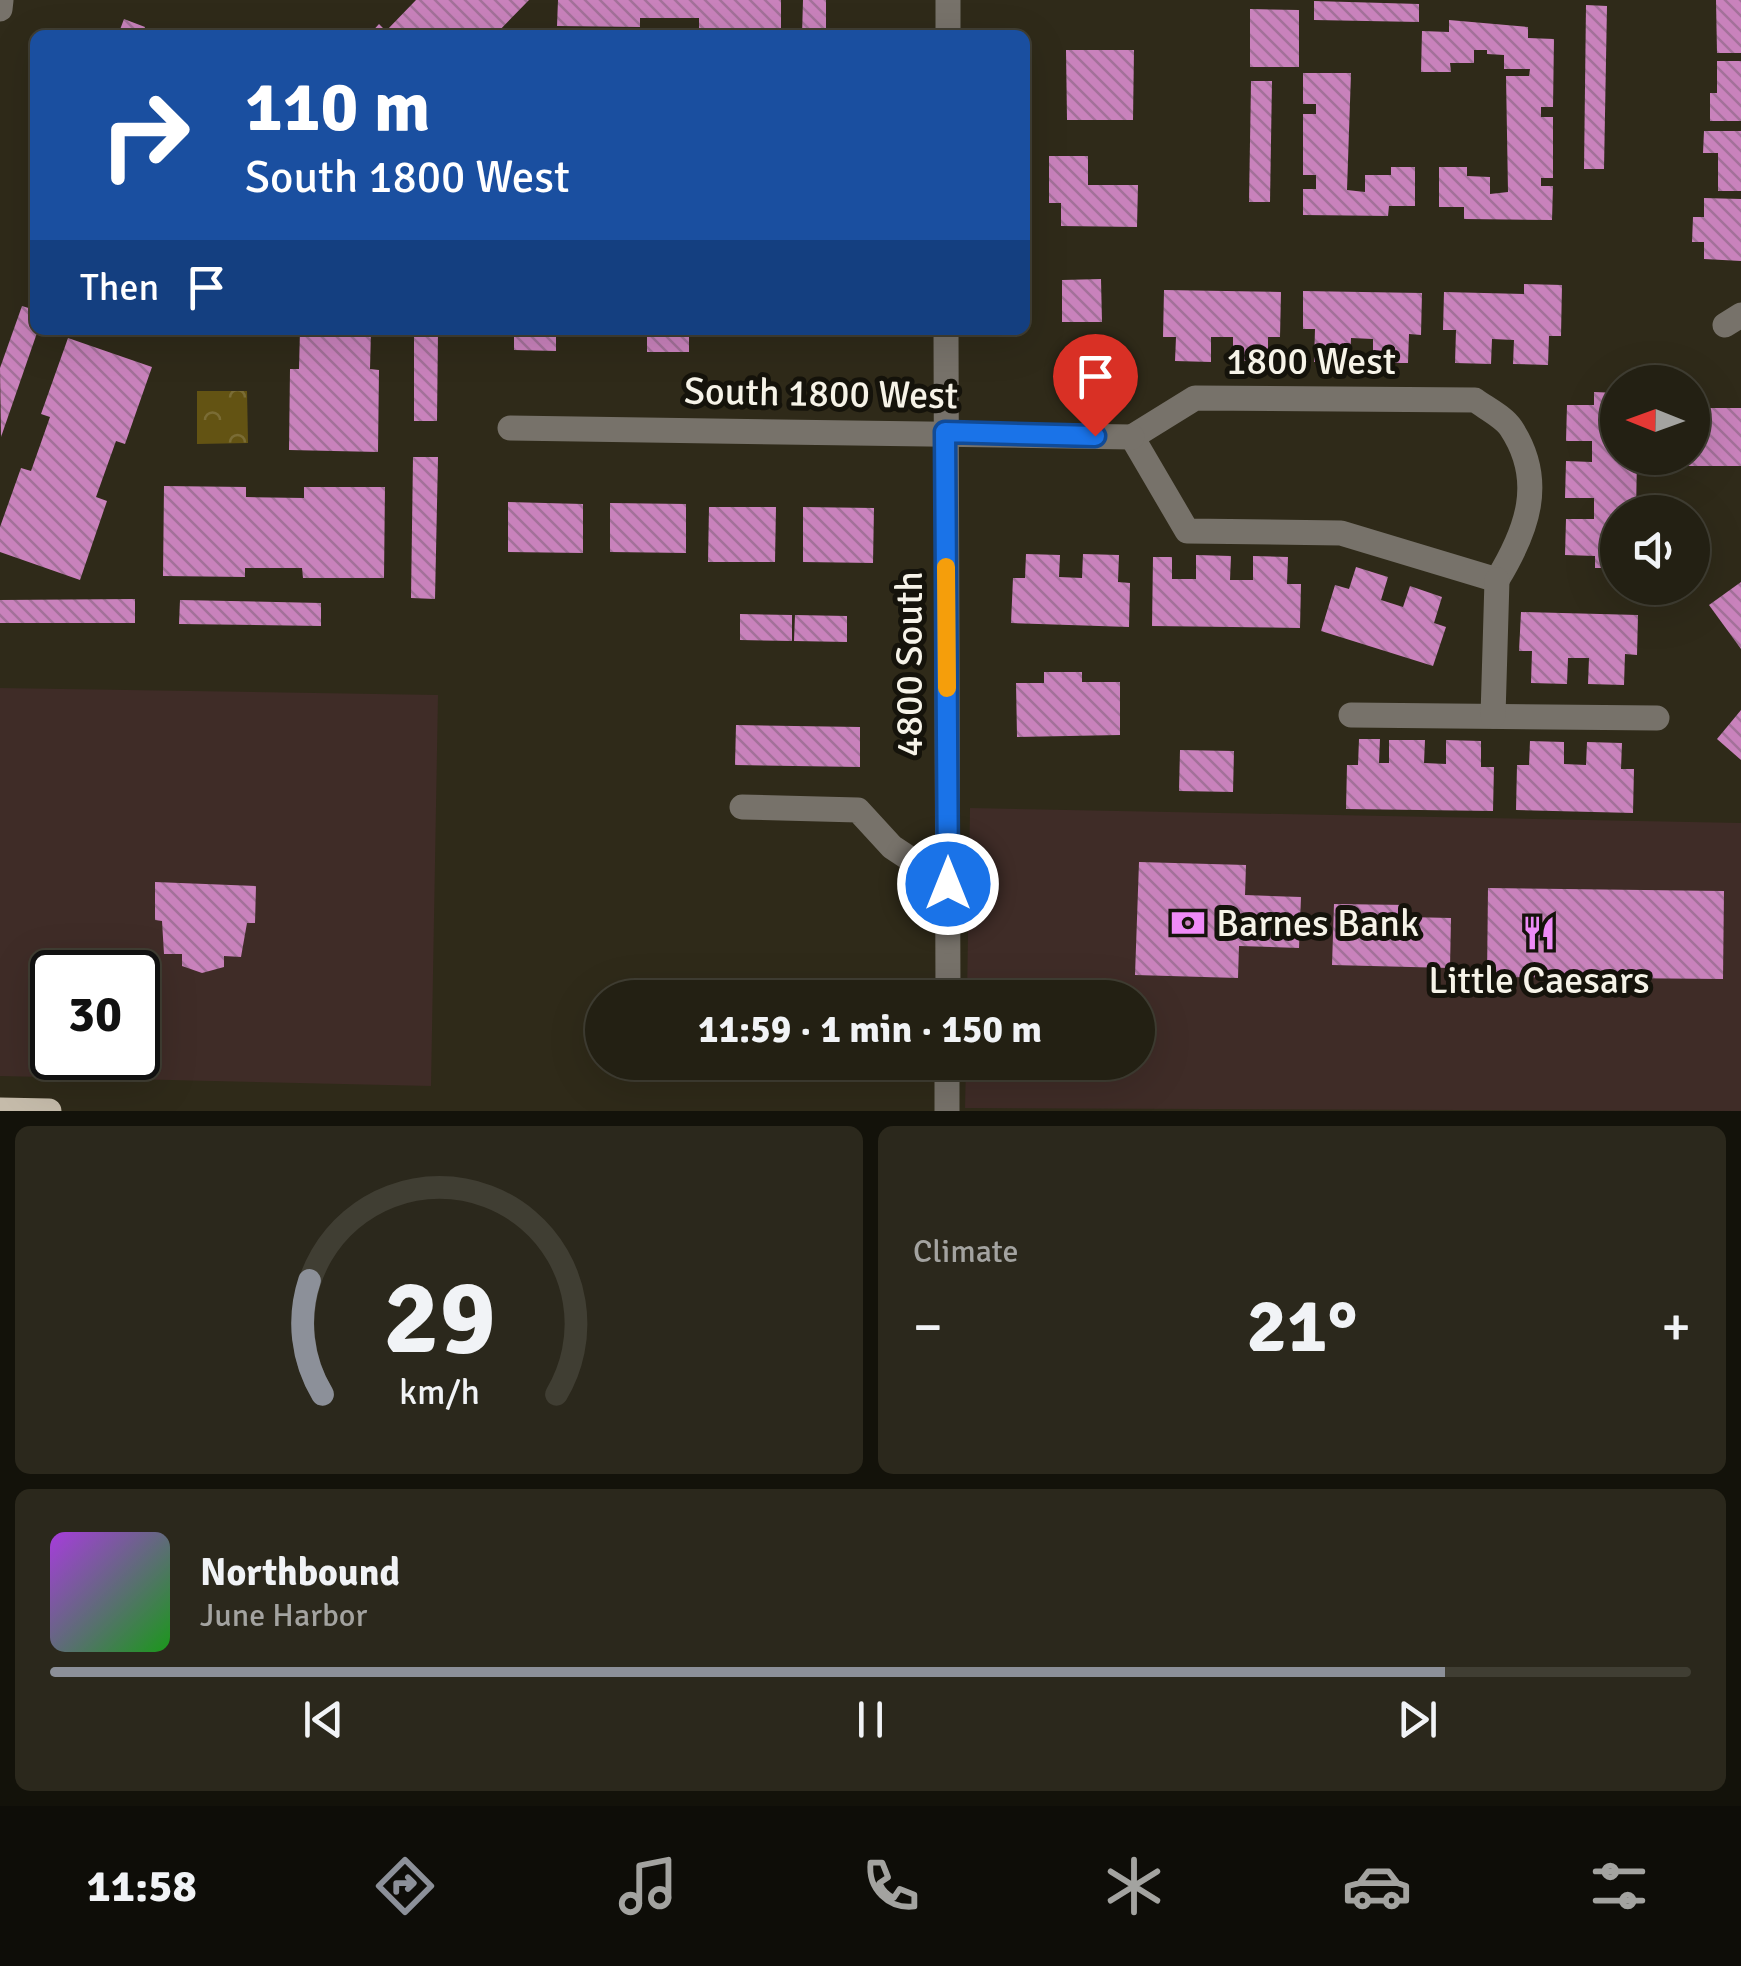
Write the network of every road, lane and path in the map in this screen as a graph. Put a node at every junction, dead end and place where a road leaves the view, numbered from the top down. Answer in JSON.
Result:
{"nodes":[{"id":1,"x":1,"y":0,"type":"edge"},
{"id":2,"x":948,"y":0,"type":"edge"},
{"id":3,"x":0,"y":8,"type":"edge"},
{"id":4,"x":948,"y":30,"type":"edge"},
{"id":5,"x":946,"y":335,"type":"edge"},
{"id":6,"x":510,"y":428,"type":"dead end"},
{"id":7,"x":945,"y":432,"type":"junction"},
{"id":8,"x":1132,"y":437,"type":"junction"},
{"id":9,"x":1496,"y":580,"type":"junction"},
{"id":10,"x":1351,"y":715,"type":"dead end"},
{"id":11,"x":1493,"y":716,"type":"junction"},
{"id":12,"x":1657,"y":718,"type":"dead end"},
{"id":13,"x":742,"y":807,"type":"dead end"},
{"id":14,"x":948,"y":884,"type":"junction"},
{"id":15,"x":948,"y":980,"type":"edge"},
{"id":16,"x":947,"y":1080,"type":"edge"},
{"id":17,"x":0,"y":1110,"type":"edge"},
{"id":18,"x":49,"y":1111,"type":"edge"},
{"id":19,"x":947,"y":1111,"type":"edge"}],
"edges":[{"from":1,"to":3,"type":"street"},
{"from":2,"to":4,"type":"street"},
{"from":5,"to":7,"type":"street","name":"4800 South"},
{"from":6,"to":7,"type":"street","name":"South 1800 West"},
{"from":7,"to":8,"type":"street","name":"South 1800 West"},
{"from":7,"to":14,"type":"street","name":"4800 South"},
{"from":8,"to":9,"type":"street"},
{"from":8,"to":9,"type":"street","name":"1800 West"},
{"from":9,"to":11,"type":"street","name":"1800 West"},
{"from":10,"to":11,"type":"street"},
{"from":11,"to":12,"type":"street"},
{"from":13,"to":14,"type":"street"},
{"from":14,"to":15,"type":"street","name":"4800 South"},
{"from":16,"to":19,"type":"street"},
{"from":17,"to":18,"type":"main road"}]}
